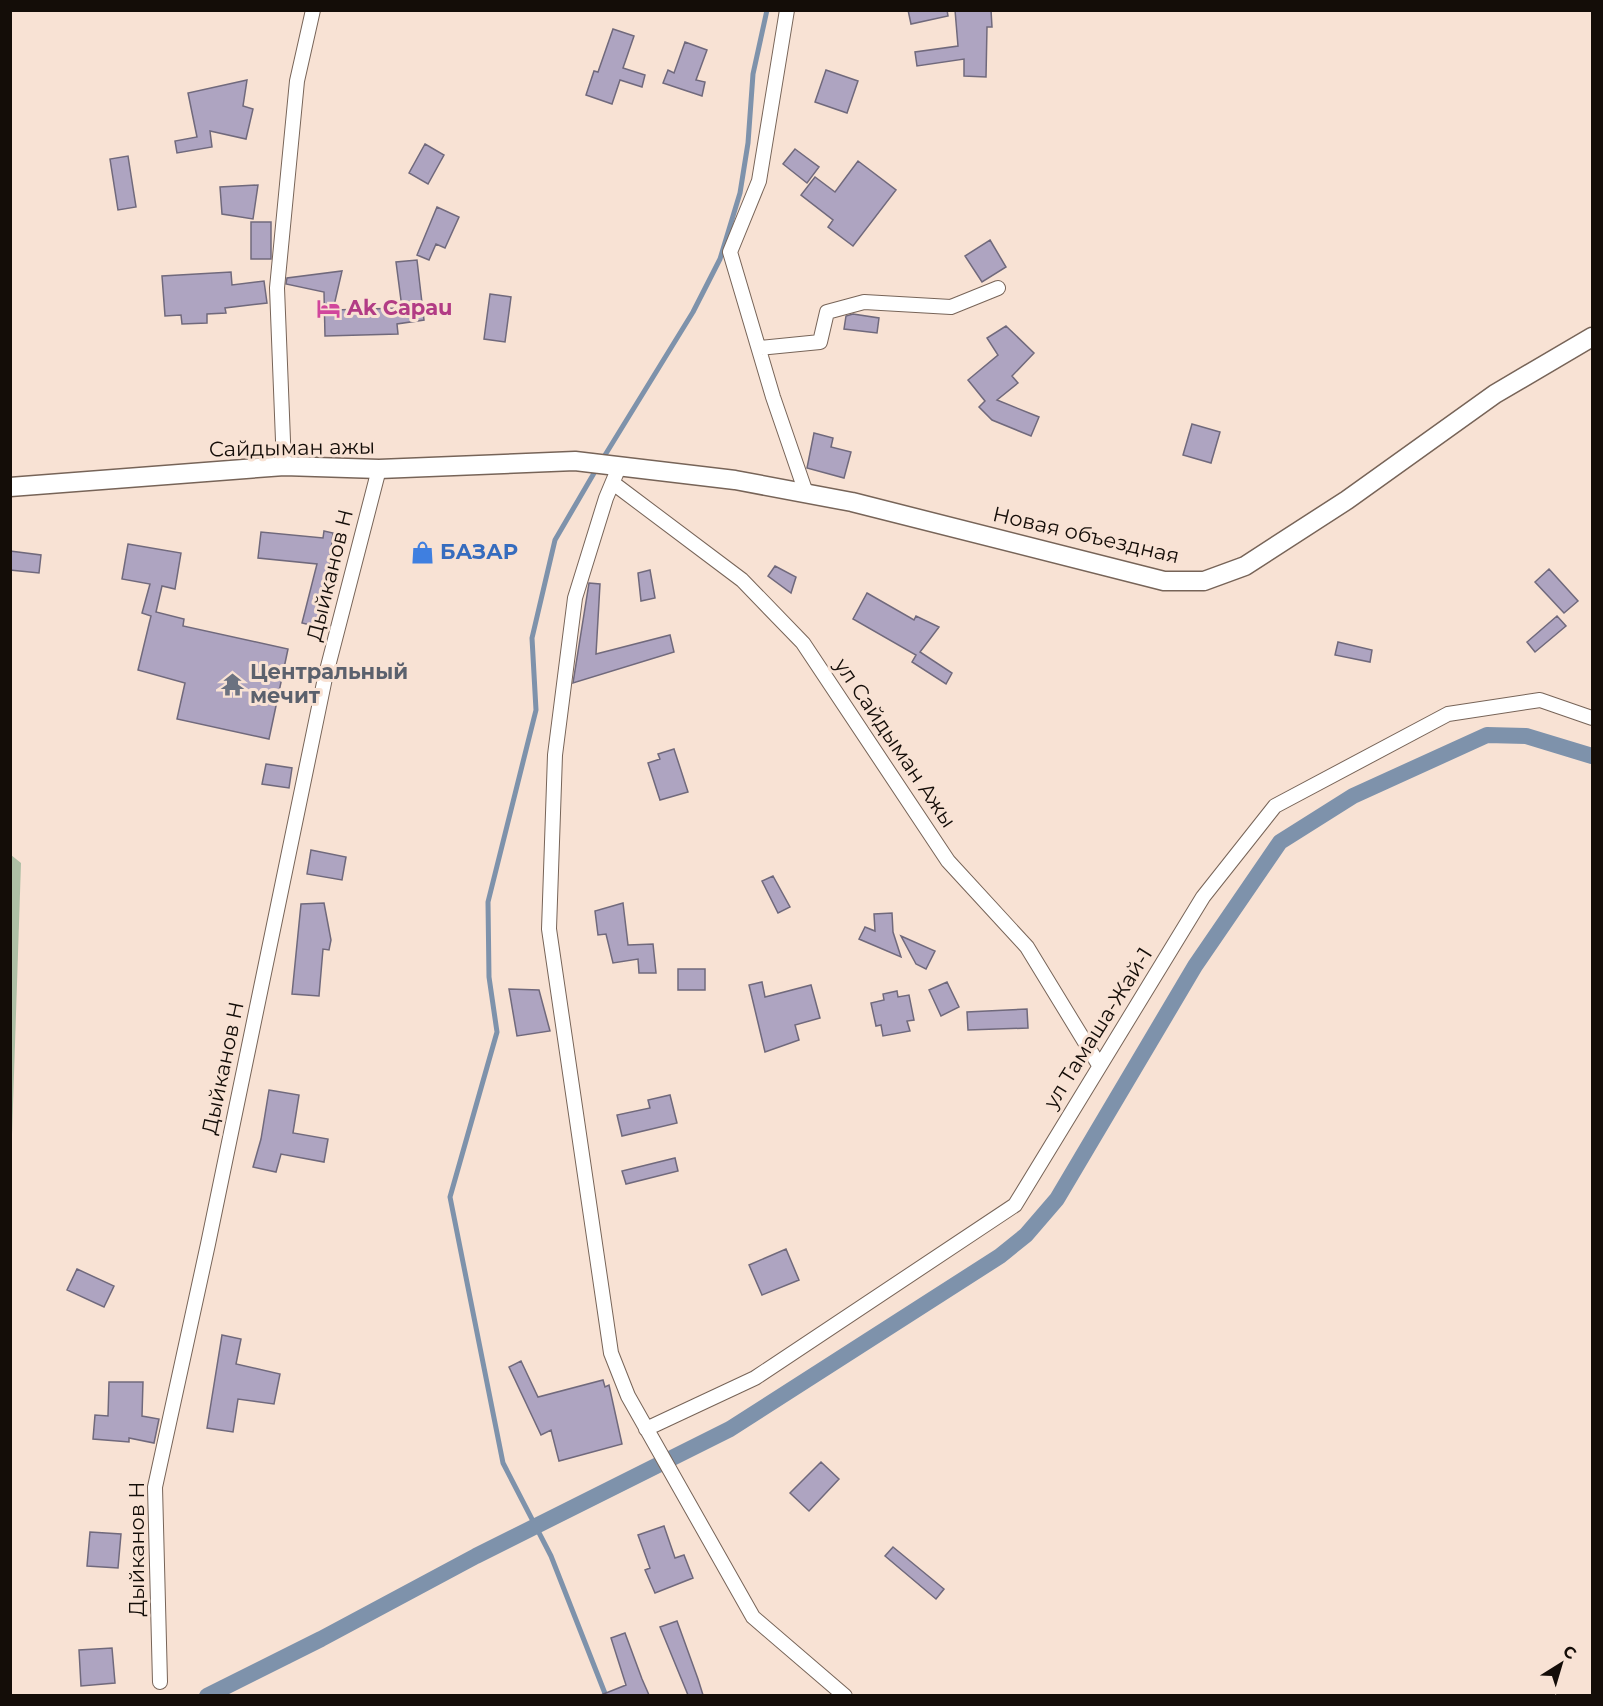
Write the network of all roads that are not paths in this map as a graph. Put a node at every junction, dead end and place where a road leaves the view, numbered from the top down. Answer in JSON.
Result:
{"nodes":[{"id":1,"x":314,"y":10,"type":"edge"},
{"id":2,"x":787,"y":10,"type":"edge"},
{"id":3,"x":998,"y":288,"type":"dead end"},
{"id":4,"x":1593,"y":337,"type":"edge"},
{"id":5,"x":759,"y":348,"type":"junction"},
{"id":6,"x":284,"y":466,"type":"junction"},
{"id":7,"x":379,"y":469,"type":"junction"},
{"id":8,"x":615,"y":472,"type":"junction"},
{"id":9,"x":10,"y":487,"type":"edge"},
{"id":10,"x":806,"y":493,"type":"junction"},
{"id":11,"x":1593,"y":718,"type":"edge"},
{"id":12,"x":1099,"y":1065,"type":"junction"},
{"id":13,"x":647,"y":1430,"type":"junction"},
{"id":14,"x":160,"y":1682,"type":"dead end"},
{"id":15,"x":845,"y":1695,"type":"edge"}],
"edges":[{"from":1,"to":6,"type":"street"},
{"from":2,"to":5,"type":"street"},
{"from":3,"to":5,"type":"street"},
{"from":4,"to":10,"type":"main road","name":"Новая объездная"},
{"from":5,"to":10,"type":"street"},
{"from":6,"to":7,"type":"main road","name":"Сайдыман ажы"},
{"from":6,"to":9,"type":"main road","name":"Сайдыман ажы"},
{"from":7,"to":8,"type":"main road","name":"Сайдыман ажы"},
{"from":7,"to":14,"type":"street","name":"Дыйканов Н"},
{"from":8,"to":10,"type":"main road","name":"Новая объездная"},
{"from":8,"to":12,"type":"street","name":"ул Сайдыман Ажы"},
{"from":8,"to":13,"type":"street"},
{"from":11,"to":12,"type":"street","name":"ул Тамаша-Жай-1"},
{"from":12,"to":13,"type":"street","name":"ул Тамаша-Жай-1"},
{"from":13,"to":15,"type":"street"}]}
